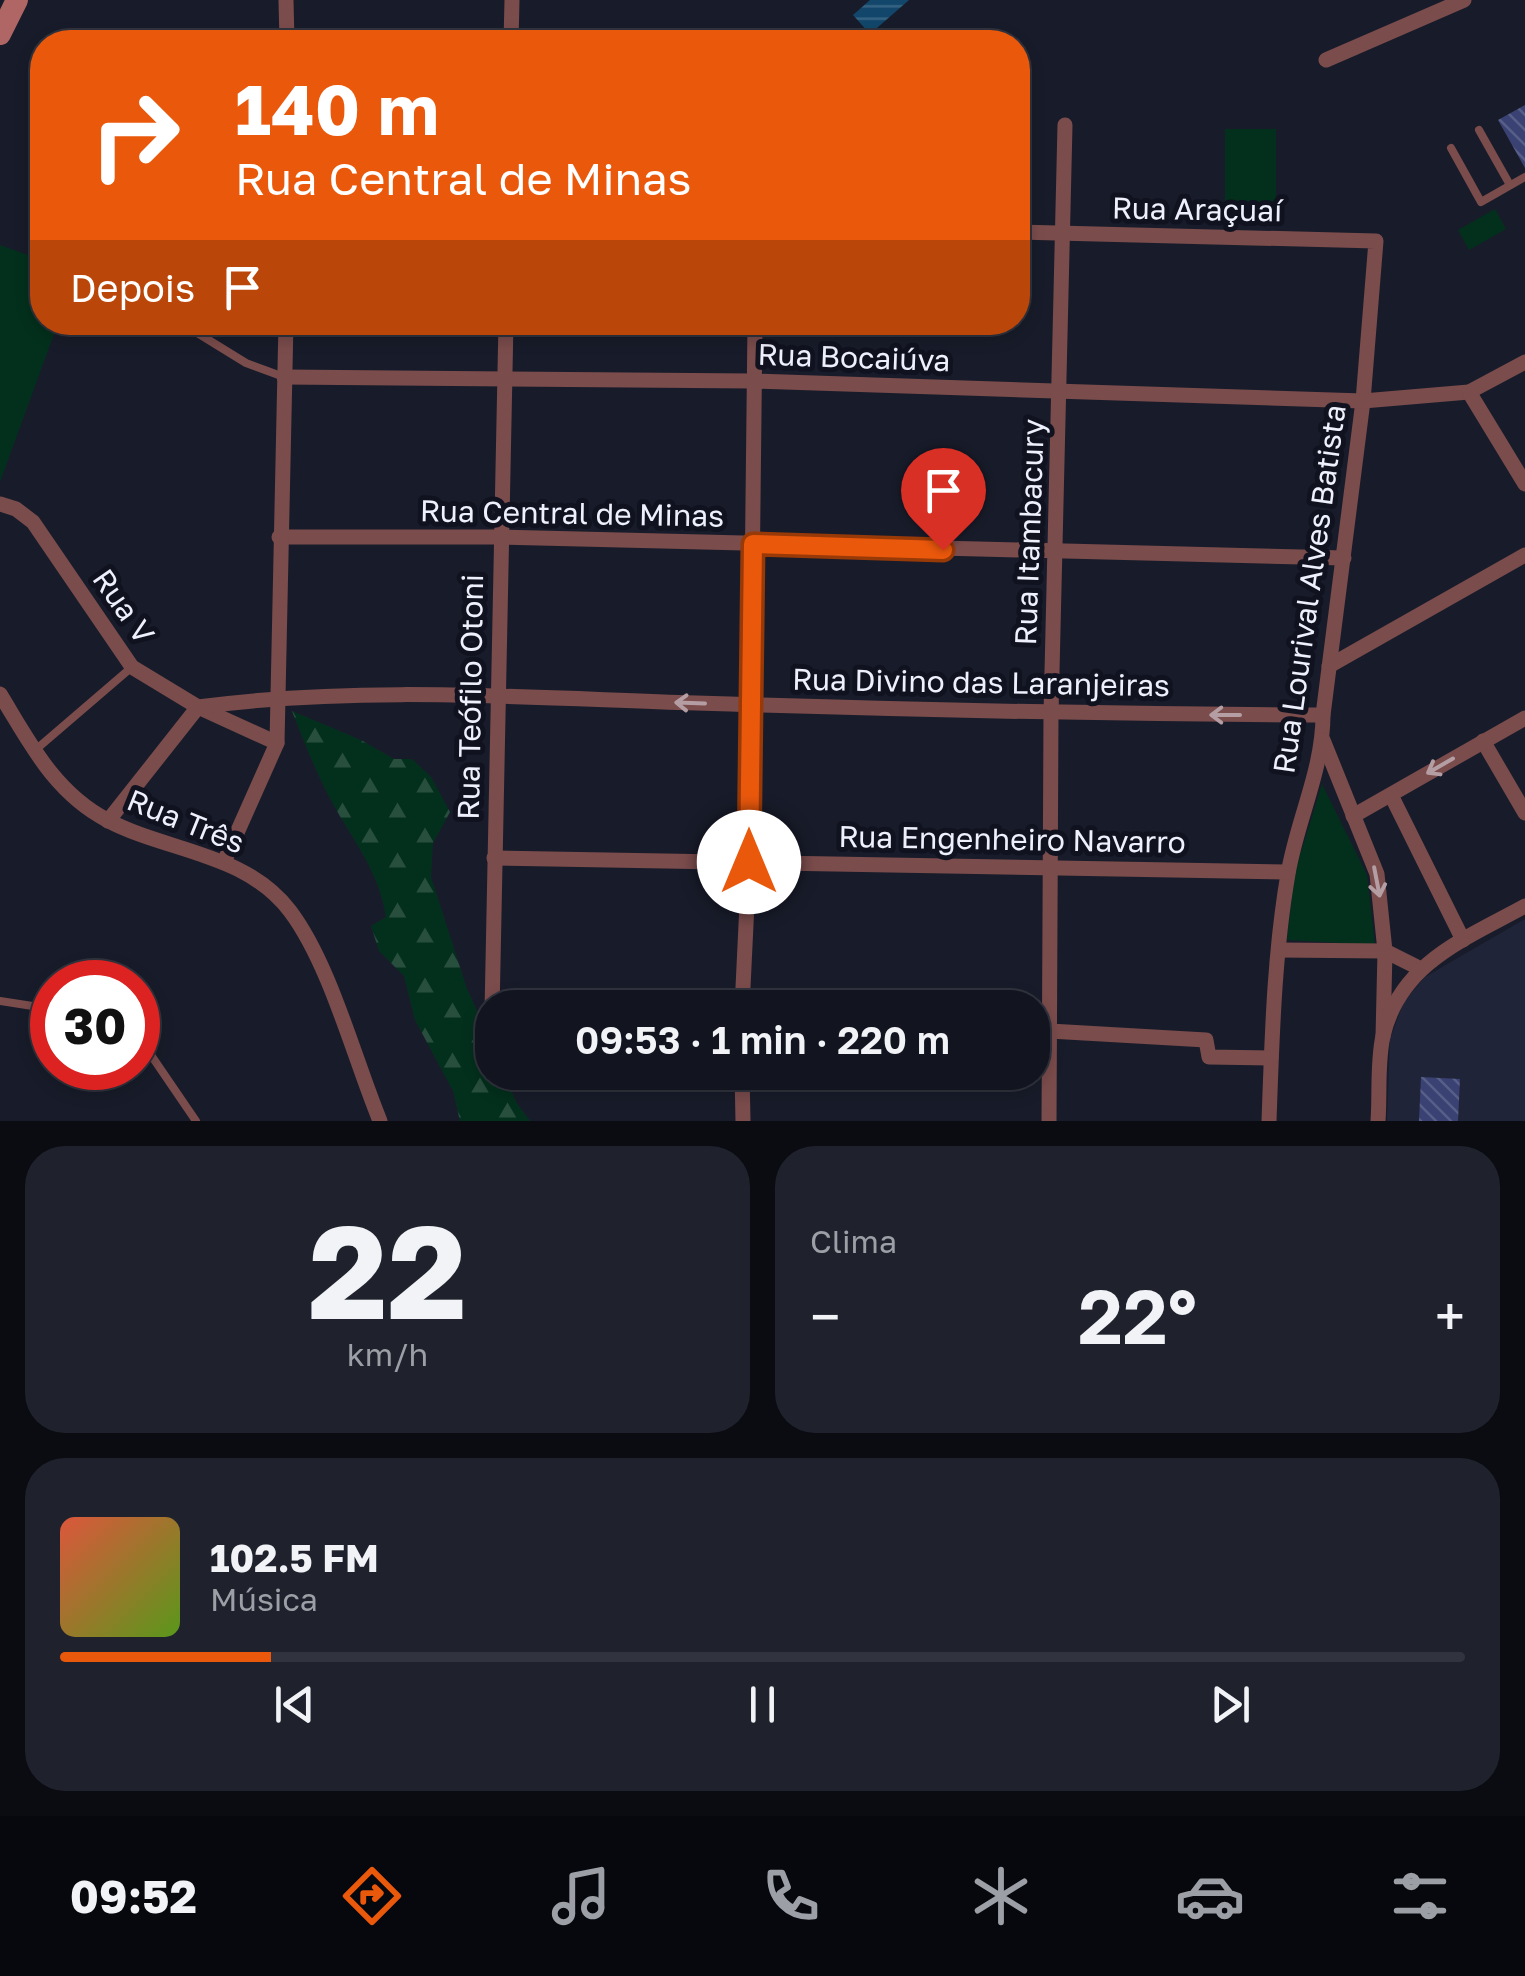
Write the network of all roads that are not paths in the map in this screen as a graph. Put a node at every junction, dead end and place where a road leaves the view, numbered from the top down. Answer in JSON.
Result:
{"nodes":[{"id":1,"x":16,"y":0,"type":"edge"},
{"id":2,"x":286,"y":0,"type":"edge"},
{"id":3,"x":512,"y":0,"type":"edge"},
{"id":4,"x":1464,"y":0,"type":"edge"},
{"id":5,"x":1445,"y":4,"type":"edge"},
{"id":6,"x":287,"y":30,"type":"edge"},
{"id":7,"x":511,"y":30,"type":"edge"},
{"id":8,"x":0,"y":34,"type":"edge"},
{"id":9,"x":1326,"y":60,"type":"dead end"},
{"id":10,"x":1065,"y":125,"type":"dead end"},
{"id":11,"x":1479,"y":130,"type":"dead end"},
{"id":12,"x":1451,"y":148,"type":"dead end"},
{"id":13,"x":1525,"y":177,"type":"edge"},
{"id":14,"x":1510,"y":185,"type":"junction"},
{"id":15,"x":1030,"y":233,"type":"edge"},
{"id":16,"x":1060,"y":234,"type":"junction"},
{"id":17,"x":1376,"y":241,"type":"joint"},
{"id":18,"x":201,"y":335,"type":"edge"},
{"id":19,"x":286,"y":335,"type":"edge"},
{"id":20,"x":506,"y":335,"type":"edge"},
{"id":21,"x":754,"y":335,"type":"edge"},
{"id":22,"x":1525,"y":362,"type":"edge"},
{"id":23,"x":284,"y":378,"type":"junction"},
{"id":24,"x":504,"y":378,"type":"junction"},
{"id":25,"x":752,"y":382,"type":"junction"},
{"id":26,"x":1060,"y":391,"type":"junction"},
{"id":27,"x":1469,"y":392,"type":"junction"},
{"id":28,"x":1363,"y":401,"type":"junction"},
{"id":29,"x":1525,"y":484,"type":"edge"},
{"id":30,"x":0,"y":504,"type":"edge"},
{"id":31,"x":280,"y":536,"type":"junction"},
{"id":32,"x":502,"y":537,"type":"junction"},
{"id":33,"x":753,"y":544,"type":"junction"},
{"id":34,"x":1056,"y":553,"type":"junction"},
{"id":35,"x":1525,"y":555,"type":"edge"},
{"id":36,"x":1344,"y":558,"type":"junction"},
{"id":37,"x":1329,"y":666,"type":"junction"},
{"id":38,"x":132,"y":667,"type":"junction"},
{"id":39,"x":0,"y":694,"type":"edge"},
{"id":40,"x":278,"y":696,"type":"junction"},
{"id":41,"x":498,"y":696,"type":"junction"},
{"id":42,"x":750,"y":705,"type":"junction"},
{"id":43,"x":198,"y":707,"type":"junction"},
{"id":44,"x":1051,"y":714,"type":"junction"},
{"id":45,"x":1322,"y":715,"type":"junction"},
{"id":46,"x":1525,"y":718,"type":"edge"},
{"id":47,"x":1323,"y":740,"type":"junction"},
{"id":48,"x":1483,"y":741,"type":"junction"},
{"id":49,"x":277,"y":744,"type":"junction"},
{"id":50,"x":33,"y":752,"type":"junction"},
{"id":51,"x":1391,"y":795,"type":"junction"},
{"id":52,"x":1525,"y":813,"type":"edge"},
{"id":53,"x":1353,"y":816,"type":"junction"},
{"id":54,"x":108,"y":821,"type":"junction"},
{"id":55,"x":494,"y":858,"type":"junction"},
{"id":56,"x":224,"y":862,"type":"junction"},
{"id":57,"x":749,"y":862,"type":"junction"},
{"id":58,"x":1050,"y":868,"type":"junction"},
{"id":59,"x":1288,"y":872,"type":"junction"},
{"id":60,"x":1525,"y":906,"type":"edge"},
{"id":61,"x":1463,"y":940,"type":"junction"},
{"id":62,"x":1280,"y":950,"type":"junction"},
{"id":63,"x":1385,"y":951,"type":"junction"},
{"id":64,"x":1420,"y":968,"type":"junction"},
{"id":65,"x":492,"y":990,"type":"edge"},
{"id":66,"x":743,"y":990,"type":"edge"},
{"id":67,"x":1043,"y":990,"type":"edge"},
{"id":68,"x":0,"y":1001,"type":"edge"},
{"id":69,"x":30,"y":1005,"type":"edge"},
{"id":70,"x":1050,"y":1031,"type":"edge"},
{"id":71,"x":1383,"y":1037,"type":"junction"},
{"id":72,"x":1271,"y":1058,"type":"junction"},
{"id":73,"x":160,"y":1068,"type":"edge"},
{"id":74,"x":742,"y":1090,"type":"edge"},
{"id":75,"x":1046,"y":1090,"type":"edge"},
{"id":76,"x":196,"y":1121,"type":"edge"},
{"id":77,"x":380,"y":1121,"type":"edge"},
{"id":78,"x":743,"y":1121,"type":"edge"},
{"id":79,"x":1049,"y":1121,"type":"edge"},
{"id":80,"x":1269,"y":1121,"type":"edge"},
{"id":81,"x":1378,"y":1121,"type":"edge"}],
"edges":[{"from":1,"to":8,"type":"street"},
{"from":2,"to":6,"type":"street"},
{"from":3,"to":7,"type":"street"},
{"from":4,"to":5,"type":"street"},
{"from":5,"to":9,"type":"street"},
{"from":10,"to":16,"type":"street","name":"Rua Itambacury"},
{"from":11,"to":14,"type":"lane"},
{"from":12,"to":14,"type":"lane"},
{"from":13,"to":14,"type":"lane"},
{"from":15,"to":16,"type":"street","name":"Rua Araçuaí"},
{"from":16,"to":17,"type":"street","name":"Rua Araçuaí"},
{"from":16,"to":26,"type":"street","name":"Rua Itambacury"},
{"from":17,"to":28,"type":"street","name":"Rua Lourival Alves Batista"},
{"from":18,"to":23,"type":"lane"},
{"from":19,"to":23,"type":"street"},
{"from":20,"to":24,"type":"street","name":"Rua Teófilo Otoni"},
{"from":21,"to":25,"type":"street"},
{"from":22,"to":27,"type":"street"},
{"from":23,"to":24,"type":"street","name":"Rua Bocaiúva"},
{"from":23,"to":31,"type":"street"},
{"from":24,"to":25,"type":"street","name":"Rua Bocaiúva"},
{"from":24,"to":32,"type":"street","name":"Rua Teófilo Otoni"},
{"from":25,"to":26,"type":"street","name":"Rua Bocaiúva"},
{"from":25,"to":33,"type":"street"},
{"from":26,"to":28,"type":"street","name":"Rua Bocaiúva"},
{"from":26,"to":34,"type":"street","name":"Rua Itambacury"},
{"from":27,"to":28,"type":"street","name":"Rua Bocaiúva"},
{"from":27,"to":29,"type":"street"},
{"from":28,"to":36,"type":"street","name":"Rua Lourival Alves Batista"},
{"from":30,"to":38,"type":"street","name":"Rua V"},
{"from":31,"to":32,"type":"street","name":"Rua Central de Minas"},
{"from":31,"to":40,"type":"street"},
{"from":32,"to":33,"type":"street","name":"Rua Central de Minas"},
{"from":32,"to":41,"type":"street","name":"Rua Teófilo Otoni"},
{"from":33,"to":34,"type":"street","name":"Rua Central de Minas"},
{"from":33,"to":42,"type":"street"},
{"from":34,"to":36,"type":"street","name":"Rua Central de Minas"},
{"from":34,"to":44,"type":"street","name":"Rua Itambacury"},
{"from":35,"to":37,"type":"street"},
{"from":36,"to":37,"type":"street","name":"Rua Lourival Alves Batista"},
{"from":37,"to":45,"type":"street","name":"Rua Lourival Alves Batista"},
{"from":38,"to":43,"type":"street","name":"Rua V"},
{"from":38,"to":50,"type":"lane"},
{"from":39,"to":50,"type":"street","name":"Rua Três"},
{"from":40,"to":41,"type":"street","name":"Rua Divino das Laranjeiras"},
{"from":40,"to":43,"type":"street","name":"Rua Divino das Laranjeiras"},
{"from":40,"to":49,"type":"street"},
{"from":42,"to":41,"type":"street","name":"Rua Divino das Laranjeiras","one_way":true},
{"from":41,"to":55,"type":"street","name":"Rua Teófilo Otoni"},
{"from":42,"to":44,"type":"street","name":"Rua Divino das Laranjeiras"},
{"from":42,"to":57,"type":"street"},
{"from":43,"to":49,"type":"street","name":"Rua V"},
{"from":43,"to":54,"type":"street"},
{"from":45,"to":44,"type":"street","name":"Rua Divino das Laranjeiras","one_way":true},
{"from":44,"to":58,"type":"street","name":"Rua Itambacury"},
{"from":45,"to":47,"type":"street","name":"Rua Lourival Alves Batista"},
{"from":46,"to":48,"type":"street"},
{"from":47,"to":53,"type":"street"},
{"from":47,"to":59,"type":"street","name":"Rua Lourival Alves Batista"},
{"from":48,"to":51,"type":"street","one_way":true},
{"from":48,"to":52,"type":"street"},
{"from":49,"to":56,"type":"street"},
{"from":50,"to":54,"type":"street","name":"Rua Três"},
{"from":51,"to":53,"type":"street"},
{"from":51,"to":61,"type":"street"},
{"from":53,"to":63,"type":"street","one_way":true},
{"from":54,"to":56,"type":"street","name":"Rua Três"},
{"from":55,"to":57,"type":"street","name":"Rua Engenheiro Navarro"},
{"from":55,"to":65,"type":"street","name":"Rua Teófilo Otoni"},
{"from":56,"to":77,"type":"street","name":"Rua Três"},
{"from":57,"to":58,"type":"street","name":"Rua Engenheiro Navarro"},
{"from":57,"to":66,"type":"street"},
{"from":58,"to":59,"type":"street","name":"Rua Engenheiro Navarro"},
{"from":58,"to":67,"type":"street","name":"Rua Itambacury"},
{"from":59,"to":62,"type":"street","name":"Rua Lourival Alves Batista"},
{"from":60,"to":61,"type":"street"},
{"from":61,"to":64,"type":"street"},
{"from":62,"to":63,"type":"street"},
{"from":62,"to":72,"type":"street","name":"Rua Lourival Alves Batista"},
{"from":63,"to":64,"type":"street"},
{"from":63,"to":71,"type":"street"},
{"from":64,"to":71,"type":"street"},
{"from":68,"to":69,"type":"lane"},
{"from":70,"to":72,"type":"street"},
{"from":71,"to":81,"type":"street"},
{"from":72,"to":80,"type":"street","name":"Rua Lourival Alves Batista"},
{"from":73,"to":76,"type":"lane"},
{"from":74,"to":78,"type":"street"},
{"from":75,"to":79,"type":"street","name":"Rua Itambacury"}]}
